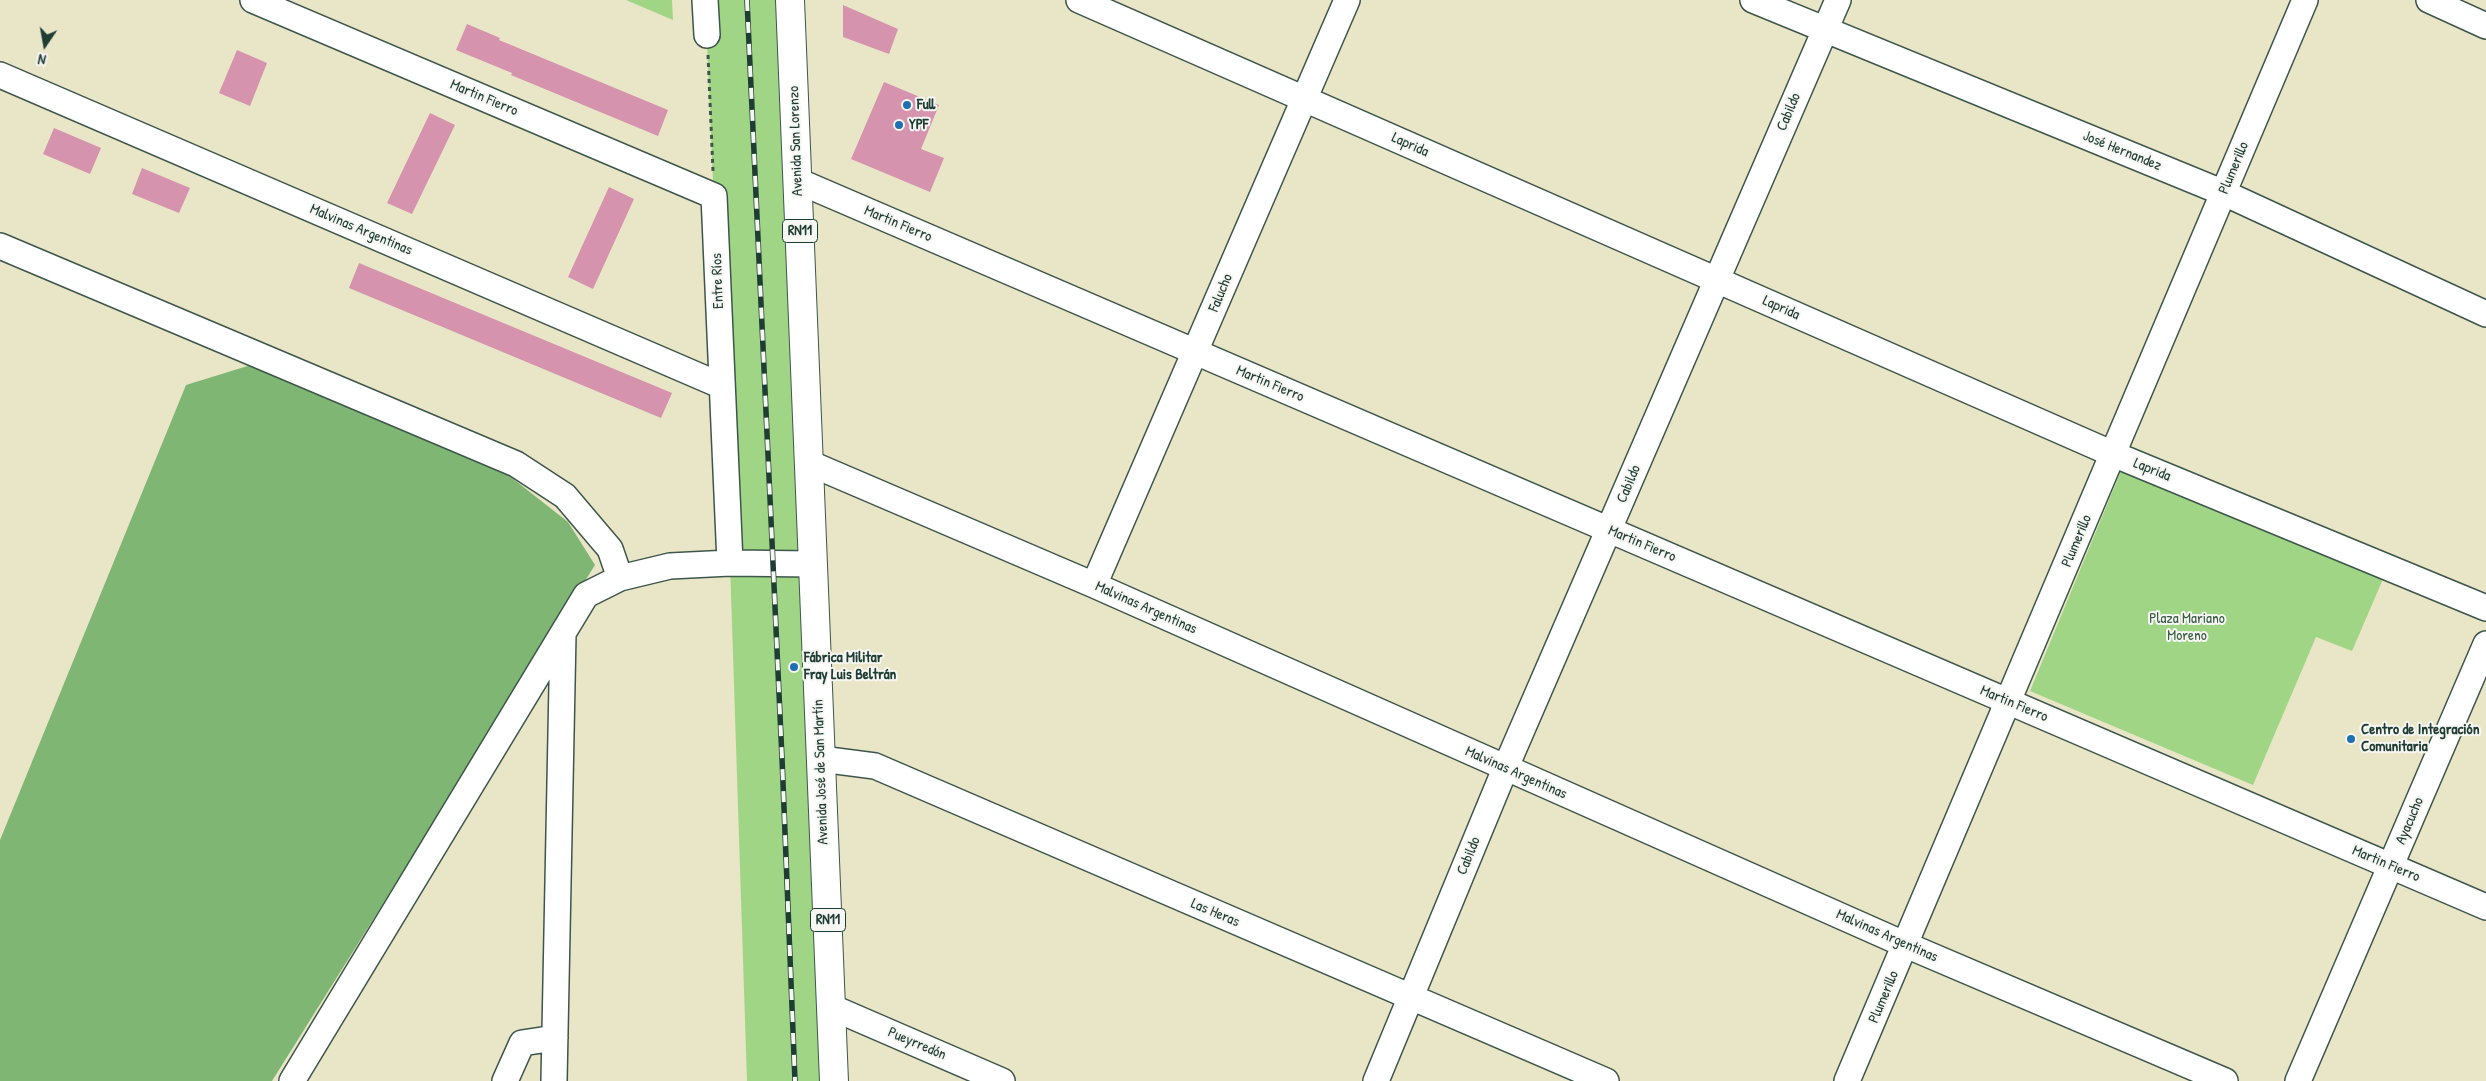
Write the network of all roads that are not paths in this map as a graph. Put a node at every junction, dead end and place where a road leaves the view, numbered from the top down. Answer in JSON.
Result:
{"nodes":[{"id":1,"x":253,"y":0,"type":"edge"},
{"id":2,"x":705,"y":0,"type":"edge"},
{"id":3,"x":790,"y":0,"type":"edge"},
{"id":4,"x":1079,"y":0,"type":"edge"},
{"id":5,"x":1347,"y":0,"type":"edge"},
{"id":6,"x":1754,"y":0,"type":"edge"},
{"id":7,"x":1838,"y":0,"type":"edge"},
{"id":8,"x":2305,"y":0,"type":"edge"},
{"id":9,"x":2429,"y":0,"type":"edge"},
{"id":10,"x":2486,"y":26,"type":"edge"},
{"id":11,"x":1825,"y":30,"type":"junction"},
{"id":12,"x":707,"y":35,"type":"road end"},
{"id":13,"x":0,"y":75,"type":"edge"},
{"id":14,"x":1304,"y":99,"type":"junction"},
{"id":15,"x":798,"y":181,"type":"junction"},
{"id":16,"x":2224,"y":193,"type":"junction"},
{"id":17,"x":714,"y":196,"type":"joint"},
{"id":18,"x":0,"y":246,"type":"edge"},
{"id":19,"x":1717,"y":280,"type":"junction"},
{"id":20,"x":2486,"y":314,"type":"edge"},
{"id":21,"x":1195,"y":352,"type":"junction"},
{"id":22,"x":722,"y":386,"type":"junction"},
{"id":23,"x":2113,"y":454,"type":"junction"},
{"id":24,"x":809,"y":463,"type":"junction"},
{"id":25,"x":1610,"y":530,"type":"junction"},
{"id":26,"x":730,"y":563,"type":"junction"},
{"id":27,"x":813,"y":564,"type":"junction"},
{"id":28,"x":620,"y":578,"type":"junction"},
{"id":29,"x":1094,"y":585,"type":"junction"},
{"id":30,"x":2486,"y":608,"type":"edge"},
{"id":31,"x":563,"y":634,"type":"junction"},
{"id":32,"x":2486,"y":644,"type":"edge"},
{"id":33,"x":2009,"y":701,"type":"junction"},
{"id":34,"x":821,"y":759,"type":"junction"},
{"id":35,"x":1505,"y":769,"type":"junction"},
{"id":36,"x":2390,"y":866,"type":"junction"},
{"id":37,"x":2486,"y":906,"type":"edge"},
{"id":38,"x":1906,"y":945,"type":"junction"},
{"id":39,"x":1412,"y":997,"type":"junction"},
{"id":40,"x":831,"y":1007,"type":"junction"},
{"id":41,"x":555,"y":1038,"type":"junction"},
{"id":42,"x":292,"y":1081,"type":"edge"},
{"id":43,"x":505,"y":1081,"type":"edge"},
{"id":44,"x":554,"y":1081,"type":"edge"},
{"id":45,"x":834,"y":1081,"type":"edge"},
{"id":46,"x":1002,"y":1081,"type":"edge"},
{"id":47,"x":1376,"y":1081,"type":"edge"},
{"id":48,"x":1606,"y":1081,"type":"edge"},
{"id":49,"x":1847,"y":1081,"type":"edge"},
{"id":50,"x":2224,"y":1081,"type":"edge"},
{"id":51,"x":2298,"y":1081,"type":"edge"}],
"edges":[{"from":1,"to":17,"type":"street","name":"Martin Fierro"},
{"from":2,"to":12,"type":"street"},
{"from":3,"to":15,"type":"main road","name":"Avenida San Lorenzo","number":"RN11"},
{"from":4,"to":14,"type":"street","name":"Laprida"},
{"from":5,"to":14,"type":"street","name":"Falucho"},
{"from":6,"to":11,"type":"street","name":"José Hernandez"},
{"from":7,"to":11,"type":"street","name":"Cabildo"},
{"from":8,"to":16,"type":"street","name":"Plumerillo"},
{"from":9,"to":10,"type":"street"},
{"from":11,"to":16,"type":"street","name":"José Hernandez"},
{"from":11,"to":19,"type":"street","name":"Cabildo"},
{"from":13,"to":22,"type":"street","name":"Malvinas Argentinas"},
{"from":14,"to":19,"type":"street","name":"Laprida"},
{"from":14,"to":21,"type":"street","name":"Falucho"},
{"from":15,"to":21,"type":"street","name":"Martin Fierro"},
{"from":15,"to":24,"type":"main road","name":"Avenida San Lorenzo","number":"RN11"},
{"from":16,"to":20,"type":"street","name":"José Hernandez"},
{"from":16,"to":23,"type":"street","name":"Plumerillo"},
{"from":17,"to":22,"type":"street","name":"Entre Ríos"},
{"from":18,"to":28,"type":"street"},
{"from":19,"to":23,"type":"street","name":"Laprida"},
{"from":19,"to":25,"type":"street","name":"Cabildo"},
{"from":21,"to":25,"type":"street","name":"Martin Fierro"},
{"from":21,"to":29,"type":"street","name":"Falucho"},
{"from":22,"to":26,"type":"street","name":"Entre Ríos"},
{"from":23,"to":30,"type":"street","name":"Laprida"},
{"from":23,"to":33,"type":"street","name":"Plumerillo"},
{"from":24,"to":27,"type":"main road","name":"Avenida José de San Martín","number":"RN11"},
{"from":24,"to":29,"type":"street","name":"Malvinas Argentinas"},
{"from":25,"to":33,"type":"street","name":"Martin Fierro"},
{"from":25,"to":35,"type":"street","name":"Cabildo"},
{"from":26,"to":27,"type":"street"},
{"from":26,"to":28,"type":"street"},
{"from":27,"to":34,"type":"main road","name":"Avenida José de San Martín","number":"RN11"},
{"from":28,"to":31,"type":"street"},
{"from":29,"to":35,"type":"street","name":"Malvinas Argentinas"},
{"from":31,"to":41,"type":"street"},
{"from":31,"to":42,"type":"street"},
{"from":32,"to":36,"type":"street","name":"Ayacucho"},
{"from":33,"to":36,"type":"street","name":"Martin Fierro"},
{"from":33,"to":38,"type":"street","name":"Plumerillo"},
{"from":34,"to":39,"type":"street","name":"Las Heras"},
{"from":34,"to":40,"type":"main road","name":"Avenida José de San Martín","number":"RN11"},
{"from":35,"to":38,"type":"street","name":"Malvinas Argentinas"},
{"from":35,"to":39,"type":"street","name":"Cabildo"},
{"from":36,"to":37,"type":"street","name":"Martin Fierro"},
{"from":36,"to":51,"type":"street","name":"Ayacucho"},
{"from":38,"to":49,"type":"street","name":"Plumerillo"},
{"from":38,"to":50,"type":"street","name":"Malvinas Argentinas"},
{"from":39,"to":47,"type":"street","name":"Cabildo"},
{"from":39,"to":48,"type":"street","name":"Las Heras"},
{"from":40,"to":45,"type":"main road","name":"Avenida José de San Martín","number":"RN11"},
{"from":40,"to":46,"type":"street","name":"Pueyrredón"},
{"from":41,"to":43,"type":"street"},
{"from":41,"to":44,"type":"street"}]}
